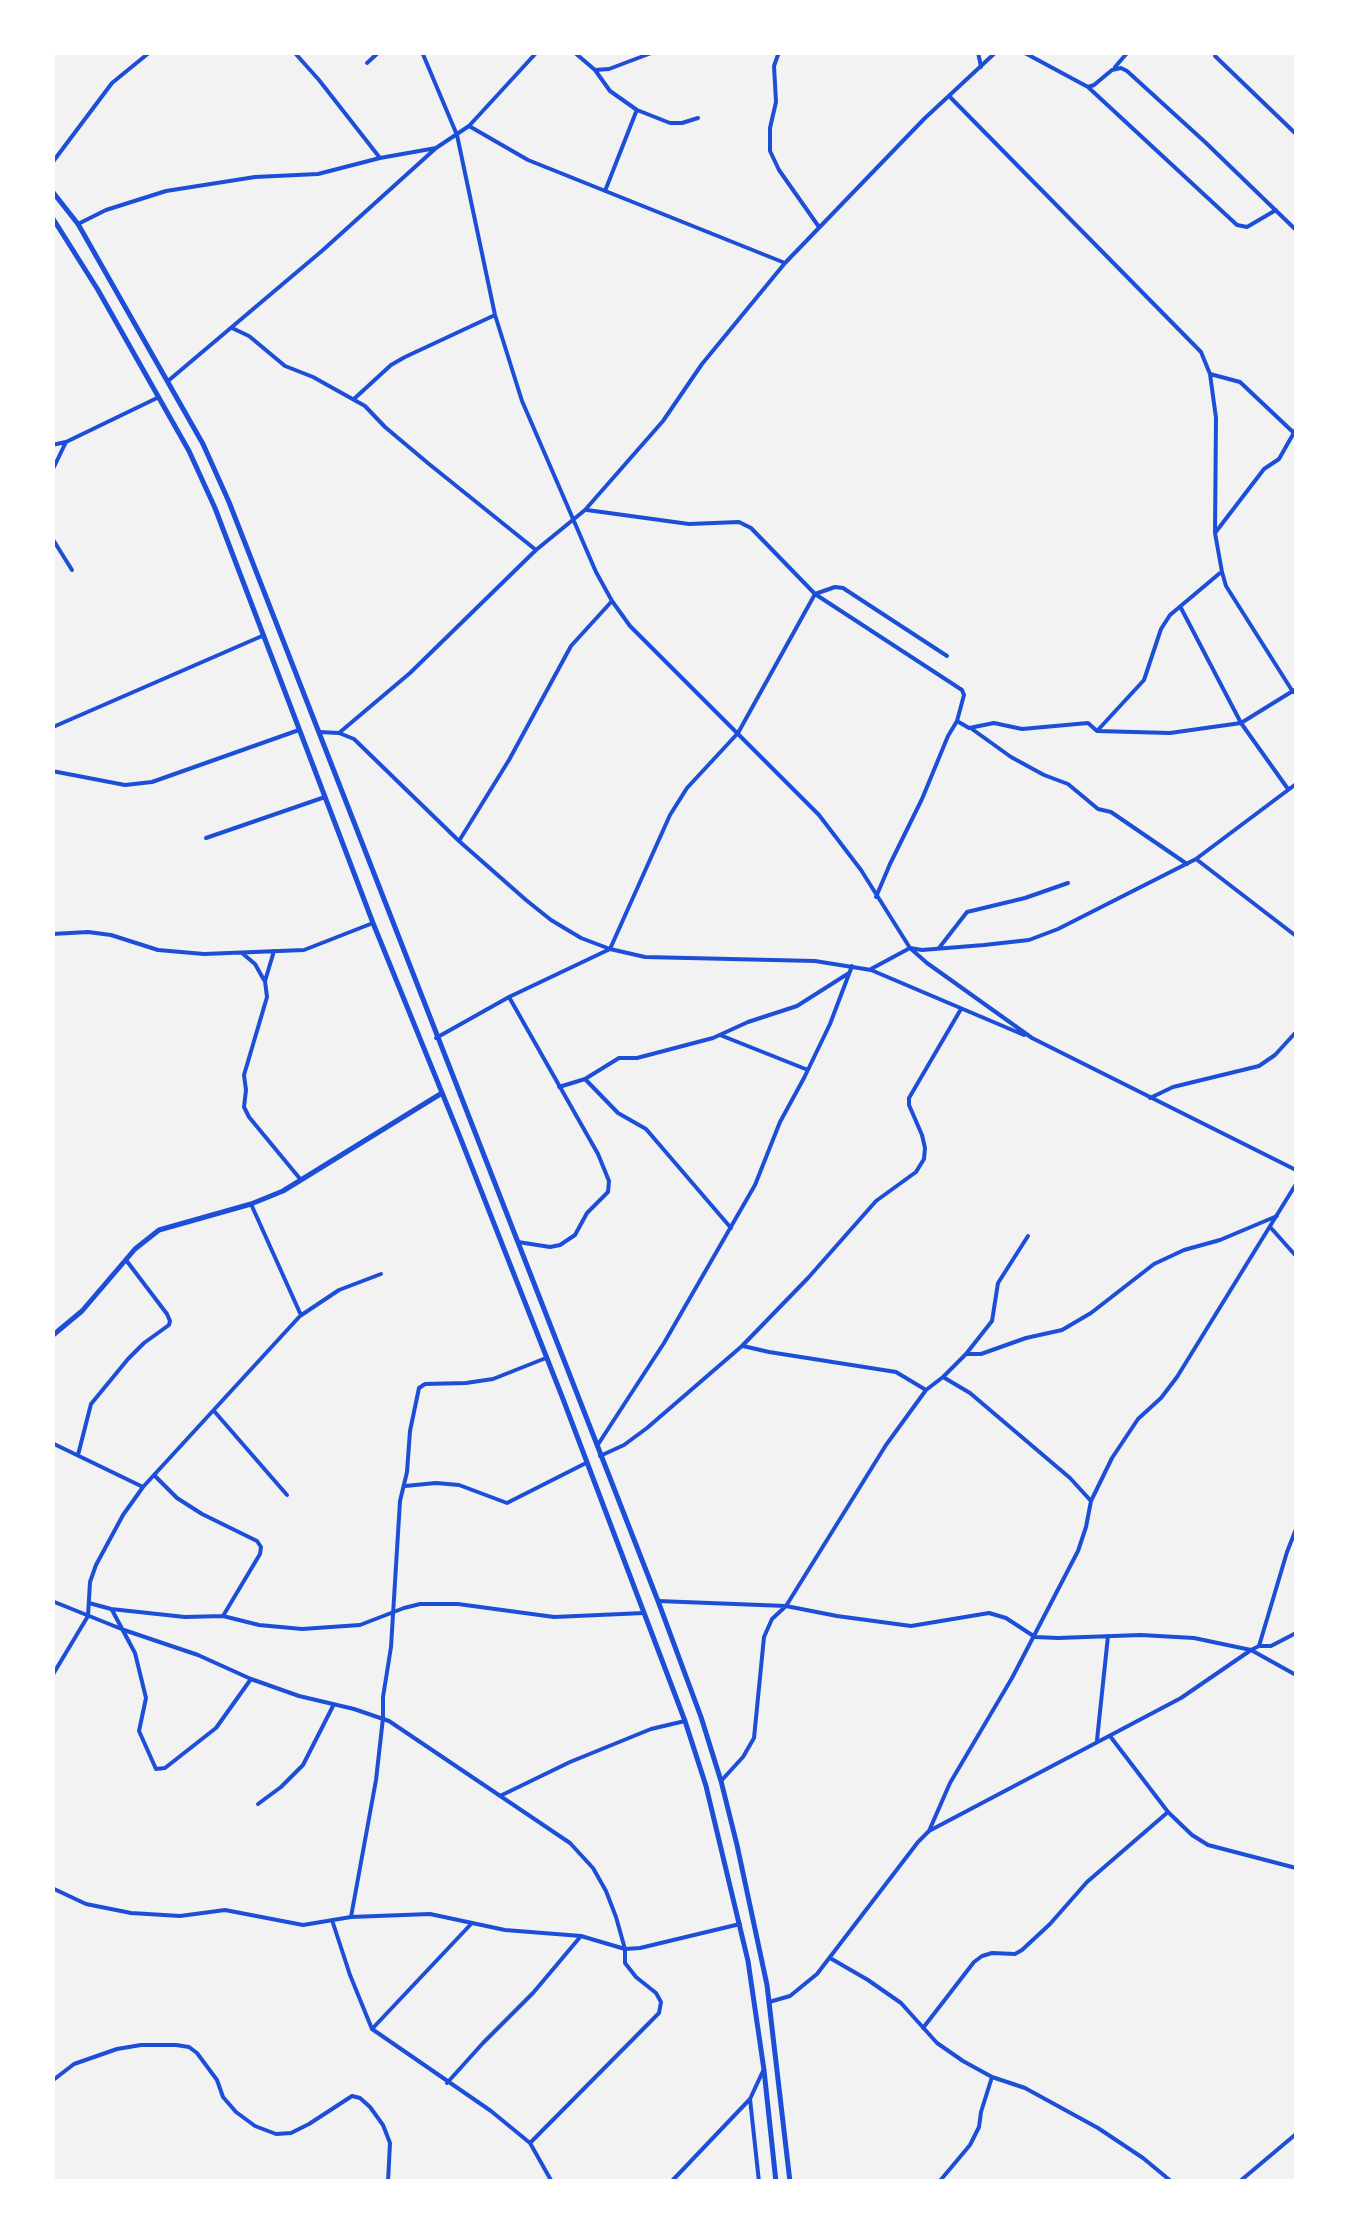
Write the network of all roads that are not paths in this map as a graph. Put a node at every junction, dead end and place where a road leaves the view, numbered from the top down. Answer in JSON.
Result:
{"nodes":[{"id":1,"x":150,"y":52,"type":"edge"},
{"id":2,"x":294,"y":52,"type":"edge"},
{"id":3,"x":379,"y":52,"type":"edge"},
{"id":4,"x":422,"y":52,"type":"edge"},
{"id":5,"x":538,"y":52,"type":"edge"},
{"id":6,"x":574,"y":52,"type":"edge"},
{"id":7,"x":654,"y":52,"type":"edge"},
{"id":8,"x":779,"y":52,"type":"edge"},
{"id":9,"x":978,"y":52,"type":"edge"},
{"id":10,"x":996,"y":52,"type":"edge"},
{"id":11,"x":1022,"y":52,"type":"edge"},
{"id":12,"x":1128,"y":52,"type":"edge"},
{"id":13,"x":1215,"y":56,"type":"dead end"},
{"id":14,"x":366,"y":64,"type":"dead end"},
{"id":15,"x":981,"y":68,"type":"junction"},
{"id":16,"x":595,"y":70,"type":"junction"},
{"id":17,"x":1112,"y":70,"type":"junction"},
{"id":18,"x":1088,"y":87,"type":"junction"},
{"id":19,"x":950,"y":97,"type":"junction"},
{"id":20,"x":637,"y":110,"type":"junction"},
{"id":21,"x":698,"y":118,"type":"dead end"},
{"id":22,"x":469,"y":126,"type":"junction"},
{"id":23,"x":1296,"y":134,"type":"edge"},
{"id":24,"x":457,"y":135,"type":"junction"},
{"id":25,"x":436,"y":148,"type":"junction"},
{"id":26,"x":380,"y":158,"type":"junction"},
{"id":27,"x":52,"y":163,"type":"edge"},
{"id":28,"x":52,"y":190,"type":"edge"},
{"id":29,"x":605,"y":192,"type":"junction"},
{"id":30,"x":1276,"y":210,"type":"junction"},
{"id":31,"x":52,"y":217,"type":"edge"},
{"id":32,"x":78,"y":224,"type":"junction"},
{"id":33,"x":819,"y":227,"type":"junction"},
{"id":34,"x":1296,"y":230,"type":"edge"},
{"id":35,"x":785,"y":263,"type":"junction"},
{"id":36,"x":495,"y":316,"type":"junction"},
{"id":37,"x":232,"y":328,"type":"junction"},
{"id":38,"x":1210,"y":374,"type":"junction"},
{"id":39,"x":166,"y":382,"type":"junction"},
{"id":40,"x":158,"y":397,"type":"junction"},
{"id":41,"x":356,"y":398,"type":"junction"},
{"id":42,"x":1295,"y":431,"type":"edge"},
{"id":43,"x":66,"y":442,"type":"junction"},
{"id":44,"x":52,"y":445,"type":"edge"},
{"id":45,"x":52,"y":471,"type":"edge"},
{"id":46,"x":586,"y":510,"type":"junction"},
{"id":47,"x":573,"y":519,"type":"junction"},
{"id":48,"x":1214,"y":532,"type":"junction"},
{"id":49,"x":52,"y":538,"type":"edge"},
{"id":50,"x":536,"y":550,"type":"junction"},
{"id":51,"x":72,"y":570,"type":"dead end"},
{"id":52,"x":1222,"y":572,"type":"junction"},
{"id":53,"x":815,"y":594,"type":"junction"},
{"id":54,"x":612,"y":601,"type":"junction"},
{"id":55,"x":1181,"y":608,"type":"junction"},
{"id":56,"x":262,"y":636,"type":"junction"},
{"id":57,"x":947,"y":656,"type":"dead end"},
{"id":58,"x":1295,"y":690,"type":"edge"},
{"id":59,"x":957,"y":721,"type":"junction"},
{"id":60,"x":1241,"y":723,"type":"junction"},
{"id":61,"x":53,"y":727,"type":"edge"},
{"id":62,"x":969,"y":728,"type":"junction"},
{"id":63,"x":300,"y":730,"type":"junction"},
{"id":64,"x":319,"y":732,"type":"junction"},
{"id":65,"x":339,"y":732,"type":"junction"},
{"id":66,"x":1097,"y":732,"type":"junction"},
{"id":67,"x":738,"y":733,"type":"junction"},
{"id":68,"x":52,"y":771,"type":"edge"},
{"id":69,"x":1296,"y":784,"type":"edge"},
{"id":70,"x":1288,"y":789,"type":"junction"},
{"id":71,"x":325,"y":797,"type":"junction"},
{"id":72,"x":206,"y":838,"type":"dead end"},
{"id":73,"x":459,"y":841,"type":"junction"},
{"id":74,"x":1196,"y":859,"type":"junction"},
{"id":75,"x":1187,"y":864,"type":"junction"},
{"id":76,"x":1068,"y":884,"type":"dead end"},
{"id":77,"x":876,"y":897,"type":"junction"},
{"id":78,"x":373,"y":923,"type":"junction"},
{"id":79,"x":52,"y":934,"type":"edge"},
{"id":80,"x":1296,"y":936,"type":"edge"},
{"id":81,"x":910,"y":948,"type":"junction"},
{"id":82,"x":940,"y":948,"type":"junction"},
{"id":83,"x":610,"y":949,"type":"junction"},
{"id":84,"x":274,"y":951,"type":"junction"},
{"id":85,"x":242,"y":952,"type":"junction"},
{"id":86,"x":852,"y":966,"type":"junction"},
{"id":87,"x":871,"y":970,"type":"junction"},
{"id":88,"x":850,"y":972,"type":"junction"},
{"id":89,"x":265,"y":981,"type":"junction"},
{"id":90,"x":509,"y":998,"type":"junction"},
{"id":91,"x":960,"y":1009,"type":"junction"},
{"id":92,"x":1296,"y":1032,"type":"edge"},
{"id":93,"x":720,"y":1034,"type":"junction"},
{"id":94,"x":436,"y":1038,"type":"junction"},
{"id":95,"x":1032,"y":1038,"type":"junction"},
{"id":96,"x":808,"y":1070,"type":"junction"},
{"id":97,"x":584,"y":1079,"type":"junction"},
{"id":98,"x":560,"y":1087,"type":"junction"},
{"id":99,"x":442,"y":1093,"type":"junction"},
{"id":100,"x":1150,"y":1098,"type":"junction"},
{"id":101,"x":1296,"y":1170,"type":"edge"},
{"id":102,"x":301,"y":1180,"type":"junction"},
{"id":103,"x":1296,"y":1184,"type":"edge"},
{"id":104,"x":251,"y":1204,"type":"junction"},
{"id":105,"x":1278,"y":1215,"type":"junction"},
{"id":106,"x":731,"y":1228,"type":"junction"},
{"id":107,"x":1271,"y":1228,"type":"junction"},
{"id":108,"x":1028,"y":1236,"type":"dead end"},
{"id":109,"x":518,"y":1242,"type":"junction"},
{"id":110,"x":1296,"y":1256,"type":"edge"},
{"id":111,"x":126,"y":1260,"type":"junction"},
{"id":112,"x":381,"y":1274,"type":"dead end"},
{"id":113,"x":300,"y":1316,"type":"junction"},
{"id":114,"x":52,"y":1336,"type":"edge"},
{"id":115,"x":742,"y":1346,"type":"junction"},
{"id":116,"x":966,"y":1354,"type":"junction"},
{"id":117,"x":546,"y":1358,"type":"junction"},
{"id":118,"x":944,"y":1377,"type":"junction"},
{"id":119,"x":926,"y":1390,"type":"junction"},
{"id":120,"x":214,"y":1411,"type":"junction"},
{"id":121,"x":52,"y":1443,"type":"edge"},
{"id":122,"x":597,"y":1446,"type":"junction"},
{"id":123,"x":78,"y":1455,"type":"junction"},
{"id":124,"x":600,"y":1456,"type":"junction"},
{"id":125,"x":587,"y":1462,"type":"junction"},
{"id":126,"x":154,"y":1474,"type":"junction"},
{"id":127,"x":143,"y":1486,"type":"junction"},
{"id":128,"x":404,"y":1486,"type":"junction"},
{"id":129,"x":287,"y":1496,"type":"dead end"},
{"id":130,"x":1090,"y":1501,"type":"junction"},
{"id":131,"x":1296,"y":1529,"type":"edge"},
{"id":132,"x":52,"y":1601,"type":"edge"},
{"id":133,"x":658,"y":1601,"type":"junction"},
{"id":134,"x":89,"y":1603,"type":"junction"},
{"id":135,"x":786,"y":1606,"type":"junction"},
{"id":136,"x":111,"y":1609,"type":"junction"},
{"id":137,"x":394,"y":1612,"type":"junction"},
{"id":138,"x":644,"y":1612,"type":"junction"},
{"id":139,"x":88,"y":1616,"type":"junction"},
{"id":140,"x":223,"y":1616,"type":"junction"},
{"id":141,"x":124,"y":1630,"type":"junction"},
{"id":142,"x":1296,"y":1633,"type":"edge"},
{"id":143,"x":1108,"y":1636,"type":"junction"},
{"id":144,"x":1035,"y":1637,"type":"junction"},
{"id":145,"x":1259,"y":1646,"type":"junction"},
{"id":146,"x":1251,"y":1650,"type":"junction"},
{"id":147,"x":1296,"y":1675,"type":"edge"},
{"id":148,"x":52,"y":1676,"type":"edge"},
{"id":149,"x":251,"y":1679,"type":"junction"},
{"id":150,"x":333,"y":1706,"type":"junction"},
{"id":151,"x":383,"y":1718,"type":"junction"},
{"id":152,"x":684,"y":1721,"type":"junction"},
{"id":153,"x":1110,"y":1736,"type":"junction"},
{"id":154,"x":1096,"y":1743,"type":"junction"},
{"id":155,"x":721,"y":1781,"type":"junction"},
{"id":156,"x":500,"y":1796,"type":"junction"},
{"id":157,"x":258,"y":1804,"type":"dead end"},
{"id":158,"x":1168,"y":1812,"type":"junction"},
{"id":159,"x":929,"y":1831,"type":"junction"},
{"id":160,"x":1296,"y":1868,"type":"edge"},
{"id":161,"x":52,"y":1888,"type":"edge"},
{"id":162,"x":351,"y":1917,"type":"junction"},
{"id":163,"x":332,"y":1920,"type":"junction"},
{"id":164,"x":472,"y":1923,"type":"junction"},
{"id":165,"x":740,"y":1924,"type":"junction"},
{"id":166,"x":581,"y":1936,"type":"junction"},
{"id":167,"x":625,"y":1949,"type":"junction"},
{"id":168,"x":830,"y":1958,"type":"junction"},
{"id":169,"x":770,"y":2002,"type":"junction"},
{"id":170,"x":923,"y":2028,"type":"junction"},
{"id":171,"x":372,"y":2029,"type":"junction"},
{"id":172,"x":764,"y":2070,"type":"junction"},
{"id":173,"x":992,"y":2077,"type":"junction"},
{"id":174,"x":52,"y":2081,"type":"edge"},
{"id":175,"x":448,"y":2083,"type":"junction"},
{"id":176,"x":750,"y":2099,"type":"junction"},
{"id":177,"x":1296,"y":2134,"type":"edge"},
{"id":178,"x":530,"y":2142,"type":"junction"},
{"id":179,"x":388,"y":2182,"type":"edge"},
{"id":180,"x":552,"y":2182,"type":"edge"},
{"id":181,"x":671,"y":2182,"type":"edge"},
{"id":182,"x":759,"y":2182,"type":"edge"},
{"id":183,"x":776,"y":2182,"type":"edge"},
{"id":184,"x":790,"y":2182,"type":"edge"},
{"id":185,"x":940,"y":2182,"type":"edge"},
{"id":186,"x":1172,"y":2182,"type":"edge"},
{"id":187,"x":1239,"y":2182,"type":"edge"}],
"edges":[{"from":1,"to":27,"type":"street"},
{"from":2,"to":26,"type":"street"},
{"from":3,"to":14,"type":"street"},
{"from":4,"to":24,"type":"street"},
{"from":5,"to":22,"type":"street"},
{"from":6,"to":16,"type":"street"},
{"from":7,"to":16,"type":"street"},
{"from":8,"to":33,"type":"street"},
{"from":9,"to":15,"type":"street"},
{"from":10,"to":15,"type":"street"},
{"from":11,"to":18,"type":"street"},
{"from":12,"to":17,"type":"street"},
{"from":13,"to":23,"type":"street"},
{"from":15,"to":19,"type":"street"},
{"from":16,"to":20,"type":"street"},
{"from":17,"to":18,"type":"street"},
{"from":17,"to":30,"type":"street"},
{"from":18,"to":30,"type":"street"},
{"from":19,"to":33,"type":"street"},
{"from":19,"to":38,"type":"street"},
{"from":20,"to":21,"type":"street"},
{"from":20,"to":29,"type":"street"},
{"from":22,"to":24,"type":"street"},
{"from":22,"to":29,"type":"street"},
{"from":24,"to":25,"type":"street"},
{"from":24,"to":36,"type":"street"},
{"from":25,"to":26,"type":"street"},
{"from":25,"to":37,"type":"street"},
{"from":26,"to":32,"type":"street"},
{"from":28,"to":32,"type":"street"},
{"from":29,"to":35,"type":"street"},
{"from":30,"to":34,"type":"street"},
{"from":31,"to":40,"type":"street"},
{"from":32,"to":39,"type":"street"},
{"from":33,"to":35,"type":"street"},
{"from":35,"to":46,"type":"street"},
{"from":36,"to":41,"type":"street"},
{"from":36,"to":47,"type":"street"},
{"from":37,"to":39,"type":"street"},
{"from":37,"to":41,"type":"street"},
{"from":38,"to":42,"type":"street"},
{"from":38,"to":48,"type":"street"},
{"from":39,"to":64,"type":"street"},
{"from":40,"to":43,"type":"street"},
{"from":40,"to":56,"type":"street"},
{"from":41,"to":50,"type":"street"},
{"from":42,"to":48,"type":"street"},
{"from":43,"to":44,"type":"street"},
{"from":43,"to":45,"type":"street"},
{"from":46,"to":47,"type":"street"},
{"from":46,"to":53,"type":"street"},
{"from":47,"to":50,"type":"street"},
{"from":47,"to":54,"type":"street"},
{"from":48,"to":52,"type":"street"},
{"from":49,"to":51,"type":"street"},
{"from":50,"to":65,"type":"street"},
{"from":52,"to":55,"type":"street"},
{"from":52,"to":58,"type":"street"},
{"from":53,"to":57,"type":"street"},
{"from":53,"to":59,"type":"street"},
{"from":53,"to":67,"type":"street"},
{"from":54,"to":67,"type":"street"},
{"from":54,"to":73,"type":"street"},
{"from":55,"to":60,"type":"street"},
{"from":55,"to":66,"type":"street"},
{"from":56,"to":61,"type":"street"},
{"from":56,"to":63,"type":"street"},
{"from":58,"to":60,"type":"street"},
{"from":59,"to":62,"type":"street"},
{"from":59,"to":77,"type":"street"},
{"from":60,"to":66,"type":"street"},
{"from":60,"to":70,"type":"street"},
{"from":62,"to":66,"type":"street"},
{"from":62,"to":75,"type":"street"},
{"from":63,"to":68,"type":"street"},
{"from":63,"to":71,"type":"street"},
{"from":64,"to":65,"type":"street"},
{"from":64,"to":94,"type":"street"},
{"from":65,"to":73,"type":"street"},
{"from":67,"to":77,"type":"street"},
{"from":67,"to":83,"type":"street"},
{"from":69,"to":70,"type":"street"},
{"from":70,"to":74,"type":"street"},
{"from":71,"to":72,"type":"street"},
{"from":71,"to":78,"type":"street"},
{"from":73,"to":83,"type":"street"},
{"from":74,"to":75,"type":"street"},
{"from":74,"to":80,"type":"street"},
{"from":75,"to":82,"type":"street"},
{"from":76,"to":82,"type":"street"},
{"from":77,"to":81,"type":"street"},
{"from":78,"to":84,"type":"street"},
{"from":78,"to":99,"type":"street"},
{"from":79,"to":85,"type":"street"},
{"from":81,"to":82,"type":"street"},
{"from":81,"to":87,"type":"street"},
{"from":81,"to":95,"type":"street"},
{"from":83,"to":86,"type":"street"},
{"from":83,"to":90,"type":"street"},
{"from":84,"to":85,"type":"street"},
{"from":84,"to":89,"type":"street"},
{"from":85,"to":89,"type":"street"},
{"from":86,"to":87,"type":"street"},
{"from":86,"to":88,"type":"street"},
{"from":87,"to":91,"type":"street"},
{"from":88,"to":93,"type":"street"},
{"from":88,"to":96,"type":"street"},
{"from":89,"to":102,"type":"street"},
{"from":90,"to":94,"type":"street"},
{"from":90,"to":98,"type":"street"},
{"from":91,"to":95,"type":"street"},
{"from":91,"to":115,"type":"street"},
{"from":92,"to":100,"type":"street"},
{"from":93,"to":96,"type":"street"},
{"from":93,"to":97,"type":"street"},
{"from":94,"to":109,"type":"street"},
{"from":95,"to":100,"type":"street"},
{"from":96,"to":106,"type":"street"},
{"from":97,"to":98,"type":"street"},
{"from":97,"to":106,"type":"street"},
{"from":98,"to":109,"type":"street"},
{"from":99,"to":102,"type":"street"},
{"from":99,"to":117,"type":"street"},
{"from":100,"to":101,"type":"street"},
{"from":102,"to":104,"type":"street"},
{"from":103,"to":105,"type":"street"},
{"from":104,"to":111,"type":"street"},
{"from":104,"to":113,"type":"street"},
{"from":105,"to":107,"type":"street"},
{"from":105,"to":116,"type":"street"},
{"from":106,"to":122,"type":"street"},
{"from":107,"to":110,"type":"street"},
{"from":107,"to":130,"type":"street"},
{"from":108,"to":116,"type":"street"},
{"from":109,"to":122,"type":"street"},
{"from":111,"to":114,"type":"street"},
{"from":111,"to":123,"type":"street"},
{"from":112,"to":113,"type":"street"},
{"from":113,"to":120,"type":"street"},
{"from":115,"to":119,"type":"street"},
{"from":115,"to":124,"type":"street"},
{"from":116,"to":118,"type":"street"},
{"from":117,"to":125,"type":"street"},
{"from":117,"to":128,"type":"street"},
{"from":118,"to":119,"type":"street"},
{"from":118,"to":130,"type":"street"},
{"from":119,"to":135,"type":"street"},
{"from":120,"to":126,"type":"street"},
{"from":120,"to":129,"type":"street"},
{"from":121,"to":123,"type":"street"},
{"from":122,"to":124,"type":"street"},
{"from":123,"to":127,"type":"street"},
{"from":124,"to":133,"type":"street"},
{"from":125,"to":128,"type":"street"},
{"from":125,"to":138,"type":"street"},
{"from":126,"to":127,"type":"street"},
{"from":126,"to":140,"type":"street"},
{"from":127,"to":134,"type":"street"},
{"from":128,"to":137,"type":"street"},
{"from":130,"to":144,"type":"street"},
{"from":131,"to":145,"type":"street"},
{"from":132,"to":139,"type":"street"},
{"from":133,"to":135,"type":"street"},
{"from":133,"to":155,"type":"street"},
{"from":134,"to":136,"type":"street"},
{"from":134,"to":139,"type":"street"},
{"from":135,"to":144,"type":"street"},
{"from":135,"to":155,"type":"street"},
{"from":136,"to":140,"type":"street"},
{"from":136,"to":141,"type":"street"},
{"from":137,"to":138,"type":"street"},
{"from":137,"to":140,"type":"street"},
{"from":137,"to":151,"type":"street"},
{"from":138,"to":152,"type":"street"},
{"from":139,"to":141,"type":"street"},
{"from":139,"to":148,"type":"street"},
{"from":141,"to":149,"type":"street"},
{"from":141,"to":149,"type":"street"},
{"from":142,"to":145,"type":"street"},
{"from":143,"to":144,"type":"street"},
{"from":143,"to":146,"type":"street"},
{"from":143,"to":154,"type":"street"},
{"from":144,"to":159,"type":"street"},
{"from":145,"to":146,"type":"street"},
{"from":146,"to":147,"type":"street"},
{"from":146,"to":153,"type":"street"},
{"from":149,"to":150,"type":"street"},
{"from":150,"to":151,"type":"street"},
{"from":150,"to":157,"type":"street"},
{"from":151,"to":156,"type":"street"},
{"from":151,"to":162,"type":"street"},
{"from":152,"to":156,"type":"street"},
{"from":152,"to":165,"type":"street"},
{"from":153,"to":154,"type":"street"},
{"from":153,"to":158,"type":"street"},
{"from":154,"to":159,"type":"street"},
{"from":155,"to":169,"type":"street"},
{"from":156,"to":167,"type":"street"},
{"from":158,"to":160,"type":"street"},
{"from":158,"to":170,"type":"street"},
{"from":159,"to":168,"type":"street"},
{"from":161,"to":163,"type":"street"},
{"from":162,"to":163,"type":"street"},
{"from":162,"to":164,"type":"street"},
{"from":163,"to":171,"type":"street"},
{"from":164,"to":166,"type":"street"},
{"from":164,"to":171,"type":"street"},
{"from":165,"to":167,"type":"street"},
{"from":165,"to":172,"type":"street"},
{"from":166,"to":167,"type":"street"},
{"from":166,"to":175,"type":"street"},
{"from":167,"to":178,"type":"street"},
{"from":168,"to":169,"type":"street"},
{"from":168,"to":170,"type":"street"},
{"from":169,"to":184,"type":"street"},
{"from":170,"to":173,"type":"street"},
{"from":171,"to":175,"type":"street"},
{"from":172,"to":176,"type":"street"},
{"from":172,"to":183,"type":"street"},
{"from":173,"to":185,"type":"street"},
{"from":173,"to":186,"type":"street"},
{"from":174,"to":179,"type":"street"},
{"from":175,"to":178,"type":"street"},
{"from":176,"to":181,"type":"street"},
{"from":176,"to":182,"type":"street"},
{"from":177,"to":187,"type":"street"},
{"from":178,"to":180,"type":"street"}]}
